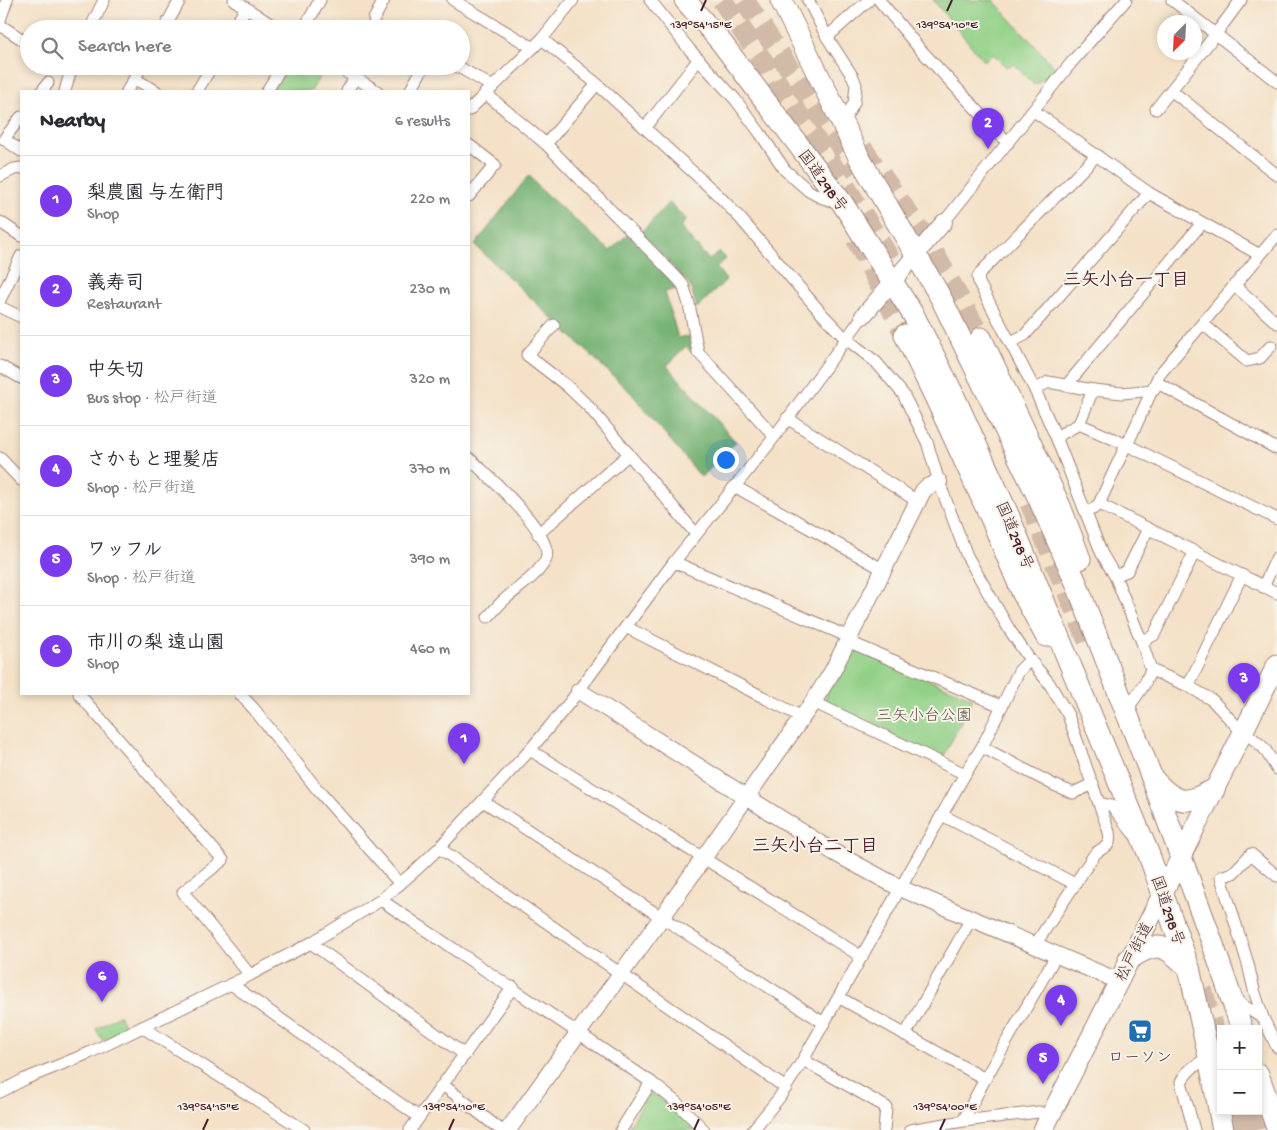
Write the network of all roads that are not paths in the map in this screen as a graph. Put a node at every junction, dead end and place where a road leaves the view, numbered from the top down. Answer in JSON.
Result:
{"nodes":[{"id":1,"x":7,"y":0,"type":"edge"},
{"id":2,"x":104,"y":0,"type":"edge"},
{"id":3,"x":180,"y":0,"type":"edge"},
{"id":4,"x":234,"y":0,"type":"edge"},
{"id":5,"x":320,"y":0,"type":"edge"},
{"id":6,"x":384,"y":0,"type":"edge"},
{"id":7,"x":454,"y":0,"type":"edge"},
{"id":8,"x":479,"y":0,"type":"edge"},
{"id":9,"x":573,"y":0,"type":"edge"},
{"id":10,"x":650,"y":0,"type":"edge"},
{"id":11,"x":685,"y":0,"type":"edge"},
{"id":12,"x":781,"y":0,"type":"edge"},
{"id":13,"x":808,"y":0,"type":"edge"},
{"id":14,"x":869,"y":0,"type":"edge"},
{"id":15,"x":879,"y":0,"type":"edge"},
{"id":16,"x":1126,"y":0,"type":"edge"},
{"id":17,"x":1172,"y":0,"type":"edge"},
{"id":18,"x":1241,"y":0,"type":"edge"},
{"id":19,"x":246,"y":8,"type":"junction"},
{"id":20,"x":472,"y":10,"type":"junction"},
{"id":21,"x":374,"y":19,"type":"dead end"},
{"id":22,"x":0,"y":20,"type":"edge"},
{"id":23,"x":94,"y":20,"type":"edge"},
{"id":24,"x":169,"y":20,"type":"edge"},
{"id":25,"x":239,"y":20,"type":"edge"},
{"id":26,"x":264,"y":20,"type":"edge"},
{"id":27,"x":309,"y":20,"type":"edge"},
{"id":28,"x":0,"y":26,"type":"edge"},
{"id":29,"x":1216,"y":35,"type":"junction"},
{"id":30,"x":827,"y":37,"type":"junction"},
{"id":31,"x":20,"y":38,"type":"edge"},
{"id":32,"x":538,"y":43,"type":"junction"},
{"id":33,"x":699,"y":59,"type":"junction"},
{"id":34,"x":69,"y":75,"type":"edge"},
{"id":35,"x":137,"y":75,"type":"edge"},
{"id":36,"x":207,"y":75,"type":"edge"},
{"id":37,"x":277,"y":75,"type":"edge"},
{"id":38,"x":350,"y":75,"type":"edge"},
{"id":39,"x":419,"y":75,"type":"edge"},
{"id":40,"x":469,"y":75,"type":"edge"},
{"id":41,"x":355,"y":78,"type":"junction"},
{"id":42,"x":135,"y":79,"type":"junction"},
{"id":43,"x":1277,"y":82,"type":"edge"},
{"id":44,"x":597,"y":84,"type":"junction"},
{"id":45,"x":65,"y":90,"type":"edge"},
{"id":46,"x":128,"y":90,"type":"edge"},
{"id":47,"x":154,"y":90,"type":"edge"},
{"id":48,"x":198,"y":90,"type":"edge"},
{"id":49,"x":269,"y":90,"type":"edge"},
{"id":50,"x":348,"y":90,"type":"edge"},
{"id":51,"x":375,"y":90,"type":"edge"},
{"id":52,"x":411,"y":90,"type":"edge"},
{"id":53,"x":489,"y":90,"type":"junction"},
{"id":54,"x":1172,"y":91,"type":"junction"},
{"id":55,"x":470,"y":109,"type":"edge"},
{"id":56,"x":1156,"y":109,"type":"dead end"},
{"id":57,"x":1034,"y":111,"type":"junction"},
{"id":58,"x":20,"y":118,"type":"edge"},
{"id":59,"x":842,"y":124,"type":"junction"},
{"id":60,"x":645,"y":128,"type":"junction"},
{"id":61,"x":1008,"y":143,"type":"junction"},
{"id":62,"x":546,"y":144,"type":"junction"},
{"id":63,"x":470,"y":146,"type":"edge"},
{"id":64,"x":20,"y":151,"type":"edge"},
{"id":65,"x":1097,"y":156,"type":"junction"},
{"id":66,"x":20,"y":168,"type":"edge"},
{"id":67,"x":1277,"y":175,"type":"edge"},
{"id":68,"x":0,"y":176,"type":"edge"},
{"id":69,"x":1149,"y":193,"type":"junction"},
{"id":70,"x":470,"y":195,"type":"edge"},
{"id":71,"x":843,"y":204,"type":"junction"},
{"id":72,"x":0,"y":222,"type":"edge"},
{"id":73,"x":944,"y":222,"type":"joint"},
{"id":74,"x":1202,"y":223,"type":"junction"},
{"id":75,"x":20,"y":235,"type":"edge"},
{"id":76,"x":1277,"y":235,"type":"edge"},
{"id":77,"x":1260,"y":255,"type":"junction"},
{"id":78,"x":917,"y":256,"type":"junction"},
{"id":79,"x":20,"y":258,"type":"edge"},
{"id":80,"x":893,"y":283,"type":"junction"},
{"id":81,"x":1234,"y":286,"type":"junction"},
{"id":82,"x":0,"y":300,"type":"edge"},
{"id":83,"x":0,"y":307,"type":"edge"},
{"id":84,"x":863,"y":316,"type":"joint"},
{"id":85,"x":20,"y":317,"type":"edge"},
{"id":86,"x":1277,"y":323,"type":"edge"},
{"id":87,"x":1202,"y":324,"type":"junction"},
{"id":88,"x":554,"y":325,"type":"dead end"},
{"id":89,"x":905,"y":335,"type":"tunnel mouth"},
{"id":90,"x":846,"y":338,"type":"junction"},
{"id":91,"x":982,"y":338,"type":"tunnel mouth"},
{"id":92,"x":1011,"y":342,"type":"junction"},
{"id":93,"x":1275,"y":346,"type":"edge"},
{"id":94,"x":0,"y":366,"type":"edge"},
{"id":95,"x":20,"y":377,"type":"edge"},
{"id":96,"x":1066,"y":386,"type":"junction"},
{"id":97,"x":1155,"y":386,"type":"junction"},
{"id":98,"x":1036,"y":390,"type":"junction"},
{"id":99,"x":1093,"y":390,"type":"junction"},
{"id":100,"x":787,"y":418,"type":"junction"},
{"id":101,"x":1080,"y":424,"type":"junction"},
{"id":102,"x":774,"y":436,"type":"junction"},
{"id":103,"x":1056,"y":436,"type":"junction"},
{"id":104,"x":1127,"y":445,"type":"junction"},
{"id":105,"x":1276,"y":447,"type":"edge"},
{"id":106,"x":629,"y":454,"type":"junction"},
{"id":107,"x":0,"y":458,"type":"edge"},
{"id":108,"x":470,"y":459,"type":"edge"},
{"id":109,"x":20,"y":479,"type":"edge"},
{"id":110,"x":939,"y":482,"type":"junction"},
{"id":111,"x":734,"y":486,"type":"junction"},
{"id":112,"x":917,"y":501,"type":"junction"},
{"id":113,"x":1099,"y":504,"type":"junction"},
{"id":114,"x":1085,"y":512,"type":"junction"},
{"id":115,"x":1277,"y":519,"type":"edge"},
{"id":116,"x":1148,"y":529,"type":"junction"},
{"id":117,"x":538,"y":534,"type":"junction"},
{"id":118,"x":696,"y":534,"type":"junction"},
{"id":119,"x":1195,"y":552,"type":"junction"},
{"id":120,"x":1277,"y":558,"type":"edge"},
{"id":121,"x":674,"y":562,"type":"junction"},
{"id":122,"x":884,"y":570,"type":"junction"},
{"id":123,"x":1115,"y":576,"type":"junction"},
{"id":124,"x":1242,"y":576,"type":"junction"},
{"id":125,"x":1264,"y":587,"type":"junction"},
{"id":126,"x":1277,"y":593,"type":"edge"},
{"id":127,"x":488,"y":617,"type":"dead end"},
{"id":128,"x":626,"y":627,"type":"junction"},
{"id":129,"x":848,"y":639,"type":"junction"},
{"id":130,"x":1142,"y":642,"type":"junction"},
{"id":131,"x":1030,"y":660,"type":"junction"},
{"id":132,"x":1277,"y":664,"type":"edge"},
{"id":133,"x":1107,"y":665,"type":"junction"},
{"id":134,"x":1150,"y":670,"type":"junction"},
{"id":135,"x":1188,"y":686,"type":"junction"},
{"id":136,"x":578,"y":691,"type":"junction"},
{"id":137,"x":80,"y":695,"type":"edge"},
{"id":138,"x":241,"y":695,"type":"edge"},
{"id":139,"x":813,"y":702,"type":"junction"},
{"id":140,"x":1001,"y":706,"type":"junction"},
{"id":141,"x":1089,"y":712,"type":"junction"},
{"id":142,"x":1125,"y":712,"type":"junction"},
{"id":143,"x":802,"y":716,"type":"junction"},
{"id":144,"x":1243,"y":733,"type":"junction"},
{"id":145,"x":982,"y":747,"type":"junction"},
{"id":146,"x":530,"y":750,"type":"junction"},
{"id":147,"x":1277,"y":769,"type":"edge"},
{"id":148,"x":965,"y":774,"type":"junction"},
{"id":149,"x":1152,"y":778,"type":"junction"},
{"id":150,"x":1093,"y":784,"type":"junction"},
{"id":151,"x":1214,"y":790,"type":"junction"},
{"id":152,"x":746,"y":796,"type":"junction"},
{"id":153,"x":483,"y":800,"type":"junction"},
{"id":154,"x":1099,"y":802,"type":"junction"},
{"id":155,"x":942,"y":815,"type":"junction"},
{"id":156,"x":1141,"y":836,"type":"junction"},
{"id":157,"x":439,"y":848,"type":"junction"},
{"id":158,"x":702,"y":857,"type":"junction"},
{"id":159,"x":1180,"y":857,"type":"junction"},
{"id":160,"x":1277,"y":876,"type":"edge"},
{"id":161,"x":400,"y":884,"type":"junction"},
{"id":162,"x":1075,"y":884,"type":"junction"},
{"id":163,"x":900,"y":888,"type":"junction"},
{"id":164,"x":1162,"y":892,"type":"junction"},
{"id":165,"x":381,"y":900,"type":"junction"},
{"id":166,"x":662,"y":917,"type":"junction"},
{"id":167,"x":971,"y":919,"type":"junction"},
{"id":168,"x":311,"y":943,"type":"junction"},
{"id":169,"x":1035,"y":945,"type":"junction"},
{"id":170,"x":1057,"y":954,"type":"junction"},
{"id":171,"x":862,"y":957,"type":"junction"},
{"id":172,"x":1129,"y":959,"type":"junction"},
{"id":173,"x":1189,"y":968,"type":"junction"},
{"id":174,"x":620,"y":973,"type":"junction"},
{"id":175,"x":250,"y":975,"type":"junction"},
{"id":176,"x":1118,"y":981,"type":"junction"},
{"id":177,"x":231,"y":984,"type":"junction"},
{"id":178,"x":513,"y":988,"type":"junction"},
{"id":179,"x":840,"y":998,"type":"junction"},
{"id":180,"x":1232,"y":998,"type":"junction"},
{"id":181,"x":1263,"y":1018,"type":"junction"},
{"id":182,"x":824,"y":1023,"type":"junction"},
{"id":183,"x":1241,"y":1025,"type":"edge"},
{"id":184,"x":142,"y":1028,"type":"junction"},
{"id":185,"x":578,"y":1032,"type":"junction"},
{"id":186,"x":905,"y":1035,"type":"junction"},
{"id":187,"x":1275,"y":1039,"type":"edge"},
{"id":188,"x":465,"y":1055,"type":"junction"},
{"id":189,"x":1209,"y":1057,"type":"junction"},
{"id":190,"x":804,"y":1060,"type":"junction"},
{"id":191,"x":985,"y":1079,"type":"junction"},
{"id":192,"x":651,"y":1082,"type":"junction"},
{"id":193,"x":442,"y":1085,"type":"junction"},
{"id":194,"x":1262,"y":1085,"type":"edge"},
{"id":195,"x":786,"y":1088,"type":"junction"},
{"id":196,"x":0,"y":1092,"type":"edge"},
{"id":197,"x":419,"y":1117,"type":"junction"},
{"id":198,"x":964,"y":1121,"type":"junction"},
{"id":199,"x":1046,"y":1123,"type":"edge"},
{"id":200,"x":1277,"y":1128,"type":"edge"},
{"id":201,"x":304,"y":1130,"type":"edge"},
{"id":202,"x":410,"y":1130,"type":"edge"},
{"id":203,"x":501,"y":1130,"type":"edge"},
{"id":204,"x":508,"y":1130,"type":"edge"},
{"id":205,"x":621,"y":1130,"type":"edge"},
{"id":206,"x":704,"y":1130,"type":"edge"},
{"id":207,"x":753,"y":1130,"type":"edge"},
{"id":208,"x":884,"y":1130,"type":"edge"},
{"id":209,"x":910,"y":1130,"type":"edge"},
{"id":210,"x":1194,"y":1130,"type":"edge"},
{"id":211,"x":1223,"y":1130,"type":"edge"}],
"edges":[{"from":1,"to":22,"type":"street"},
{"from":2,"to":23,"type":"street"},
{"from":3,"to":24,"type":"street"},
{"from":4,"to":19,"type":"street"},
{"from":5,"to":27,"type":"street"},
{"from":6,"to":21,"type":"street"},
{"from":7,"to":20,"type":"street"},
{"from":8,"to":20,"type":"street"},
{"from":9,"to":32,"type":"street"},
{"from":10,"to":33,"type":"street"},
{"from":11,"to":71,"type":"highway","name":"国道298号"},
{"from":12,"to":59,"type":"highway","name":"国道298号"},
{"from":13,"to":30,"type":"street"},
{"from":14,"to":30,"type":"street"},
{"from":15,"to":61,"type":"street"},
{"from":16,"to":57,"type":"street"},
{"from":17,"to":29,"type":"street"},
{"from":18,"to":29,"type":"street"},
{"from":19,"to":25,"type":"street"},
{"from":19,"to":26,"type":"street"},
{"from":20,"to":32,"type":"street"},
{"from":28,"to":31,"type":"street"},
{"from":29,"to":43,"type":"street"},
{"from":29,"to":54,"type":"street"},
{"from":30,"to":59,"type":"street"},
{"from":32,"to":44,"type":"street"},
{"from":32,"to":53,"type":"street"},
{"from":33,"to":60,"type":"street"},
{"from":33,"to":71,"type":"street"},
{"from":34,"to":45,"type":"street"},
{"from":35,"to":42,"type":"street"},
{"from":36,"to":48,"type":"street"},
{"from":37,"to":49,"type":"street"},
{"from":38,"to":41,"type":"street"},
{"from":39,"to":52,"type":"street"},
{"from":40,"to":53,"type":"street"},
{"from":41,"to":50,"type":"street"},
{"from":41,"to":51,"type":"street"},
{"from":42,"to":46,"type":"street"},
{"from":42,"to":47,"type":"street"},
{"from":44,"to":60,"type":"street"},
{"from":44,"to":62,"type":"street"},
{"from":53,"to":55,"type":"street"},
{"from":53,"to":62,"type":"street"},
{"from":54,"to":56,"type":"street"},
{"from":54,"to":67,"type":"street"},
{"from":57,"to":61,"type":"street"},
{"from":57,"to":65,"type":"street"},
{"from":58,"to":64,"type":"street"},
{"from":59,"to":78,"type":"highway","name":"国道298号"},
{"from":60,"to":90,"type":"street"},
{"from":61,"to":73,"type":"street"},
{"from":62,"to":102,"type":"street"},
{"from":63,"to":70,"type":"street"},
{"from":65,"to":69,"type":"street"},
{"from":65,"to":92,"type":"street"},
{"from":66,"to":68,"type":"street"},
{"from":69,"to":74,"type":"street"},
{"from":69,"to":92,"type":"street"},
{"from":71,"to":80,"type":"highway","name":"国道298号"},
{"from":72,"to":75,"type":"street"},
{"from":73,"to":78,"type":"street"},
{"from":74,"to":77,"type":"street"},
{"from":74,"to":96,"type":"street"},
{"from":76,"to":77,"type":"street"},
{"from":77,"to":81,"type":"street"},
{"from":78,"to":80,"type":"street"},
{"from":78,"to":133,"type":"highway","name":"国道298号"},
{"from":79,"to":82,"type":"street"},
{"from":80,"to":84,"type":"street"},
{"from":80,"to":141,"type":"highway","name":"国道298号"},
{"from":81,"to":86,"type":"street"},
{"from":81,"to":87,"type":"street"},
{"from":83,"to":85,"type":"street"},
{"from":84,"to":90,"type":"street"},
{"from":87,"to":93,"type":"street"},
{"from":87,"to":97,"type":"street"},
{"from":88,"to":106,"type":"street"},
{"from":89,"to":141,"type":"highway"},
{"from":90,"to":100,"type":"street"},
{"from":90,"to":110,"type":"street"},
{"from":91,"to":133,"type":"highway"},
{"from":92,"to":98,"type":"street"},
{"from":94,"to":95,"type":"street"},
{"from":96,"to":98,"type":"street"},
{"from":96,"to":99,"type":"street"},
{"from":97,"to":99,"type":"street"},
{"from":97,"to":104,"type":"street"},
{"from":97,"to":105,"type":"street"},
{"from":98,"to":103,"type":"street"},
{"from":99,"to":101,"type":"street"},
{"from":100,"to":102,"type":"street"},
{"from":100,"to":112,"type":"street"},
{"from":101,"to":103,"type":"street"},
{"from":101,"to":104,"type":"street"},
{"from":102,"to":111,"type":"street"},
{"from":103,"to":114,"type":"street"},
{"from":104,"to":113,"type":"street"},
{"from":104,"to":115,"type":"street"},
{"from":106,"to":117,"type":"street"},
{"from":106,"to":118,"type":"street"},
{"from":107,"to":109,"type":"street"},
{"from":108,"to":117,"type":"street"},
{"from":110,"to":112,"type":"street"},
{"from":110,"to":131,"type":"street"},
{"from":111,"to":118,"type":"street"},
{"from":111,"to":122,"type":"street"},
{"from":112,"to":122,"type":"street"},
{"from":113,"to":114,"type":"street"},
{"from":113,"to":116,"type":"street"},
{"from":114,"to":123,"type":"street"},
{"from":116,"to":119,"type":"street"},
{"from":116,"to":123,"type":"street"},
{"from":117,"to":127,"type":"street"},
{"from":118,"to":121,"type":"street"},
{"from":119,"to":124,"type":"street"},
{"from":119,"to":130,"type":"street"},
{"from":120,"to":125,"type":"street"},
{"from":121,"to":128,"type":"street"},
{"from":121,"to":129,"type":"street"},
{"from":122,"to":129,"type":"street"},
{"from":123,"to":130,"type":"street"},
{"from":124,"to":125,"type":"street"},
{"from":124,"to":135,"type":"street"},
{"from":125,"to":126,"type":"street"},
{"from":128,"to":136,"type":"street"},
{"from":128,"to":143,"type":"street"},
{"from":129,"to":139,"type":"street"},
{"from":129,"to":140,"type":"street"},
{"from":130,"to":134,"type":"street"},
{"from":131,"to":140,"type":"street"},
{"from":131,"to":150,"type":"street"},
{"from":132,"to":144,"type":"main road","name":"松戸街道"},
{"from":133,"to":142,"type":"highway","name":"国道298号"},
{"from":134,"to":135,"type":"street"},
{"from":134,"to":142,"type":"street"},
{"from":135,"to":144,"type":"street"},
{"from":136,"to":146,"type":"street"},
{"from":136,"to":152,"type":"street"},
{"from":137,"to":175,"type":"street"},
{"from":138,"to":161,"type":"street"},
{"from":139,"to":143,"type":"street"},
{"from":139,"to":148,"type":"street"},
{"from":140,"to":145,"type":"street"},
{"from":141,"to":156,"type":"highway","name":"国道298号"},
{"from":142,"to":149,"type":"highway","name":"国道298号"},
{"from":143,"to":152,"type":"street"},
{"from":144,"to":147,"type":"street"},
{"from":144,"to":151,"type":"main road","name":"松戸街道"},
{"from":145,"to":148,"type":"street"},
{"from":145,"to":150,"type":"street"},
{"from":146,"to":153,"type":"street"},
{"from":146,"to":158,"type":"street"},
{"from":148,"to":155,"type":"street"},
{"from":149,"to":151,"type":"highway"},
{"from":149,"to":159,"type":"highway","name":"国道298号"},
{"from":150,"to":154,"type":"street"},
{"from":151,"to":159,"type":"main road","name":"松戸街道"},
{"from":152,"to":158,"type":"street"},
{"from":152,"to":163,"type":"street"},
{"from":153,"to":157,"type":"street"},
{"from":153,"to":166,"type":"street"},
{"from":154,"to":156,"type":"street"},
{"from":154,"to":162,"type":"street"},
{"from":155,"to":162,"type":"street"},
{"from":155,"to":163,"type":"street"},
{"from":156,"to":164,"type":"highway","name":"国道298号"},
{"from":157,"to":161,"type":"street"},
{"from":157,"to":174,"type":"street"},
{"from":158,"to":166,"type":"street"},
{"from":158,"to":171,"type":"street"},
{"from":159,"to":164,"type":"main road","name":"松戸街道"},
{"from":159,"to":180,"type":"highway","name":"国道298号"},
{"from":160,"to":181,"type":"street"},
{"from":161,"to":165,"type":"street"},
{"from":162,"to":169,"type":"street"},
{"from":163,"to":167,"type":"street"},
{"from":163,"to":171,"type":"street"},
{"from":164,"to":172,"type":"main road","name":"松戸街道"},
{"from":164,"to":173,"type":"highway","name":"国道298号"},
{"from":165,"to":168,"type":"street"},
{"from":165,"to":178,"type":"street"},
{"from":166,"to":174,"type":"street"},
{"from":166,"to":182,"type":"street"},
{"from":167,"to":169,"type":"street"},
{"from":167,"to":186,"type":"street"},
{"from":168,"to":175,"type":"street"},
{"from":168,"to":188,"type":"street"},
{"from":169,"to":170,"type":"street"},
{"from":170,"to":176,"type":"street"},
{"from":170,"to":191,"type":"street"},
{"from":171,"to":179,"type":"street"},
{"from":172,"to":173,"type":"highway"},
{"from":172,"to":176,"type":"main road","name":"松戸街道"},
{"from":173,"to":189,"type":"highway","name":"国道298号"},
{"from":174,"to":185,"type":"street"},
{"from":174,"to":195,"type":"street"},
{"from":175,"to":177,"type":"street"},
{"from":176,"to":199,"type":"main road","name":"松戸街道"},
{"from":177,"to":184,"type":"street"},
{"from":177,"to":197,"type":"street"},
{"from":178,"to":185,"type":"street"},
{"from":178,"to":188,"type":"street"},
{"from":179,"to":182,"type":"street"},
{"from":179,"to":186,"type":"street"},
{"from":180,"to":181,"type":"street"},
{"from":180,"to":183,"type":"highway","name":"国道298号"},
{"from":181,"to":187,"type":"street"},
{"from":182,"to":190,"type":"street"},
{"from":184,"to":196,"type":"street"},
{"from":184,"to":201,"type":"street"},
{"from":185,"to":192,"type":"street"},
{"from":185,"to":204,"type":"street"},
{"from":186,"to":191,"type":"street"},
{"from":188,"to":193,"type":"street"},
{"from":189,"to":210,"type":"street"},
{"from":189,"to":211,"type":"highway","name":"国道298号"},
{"from":190,"to":195,"type":"street"},
{"from":190,"to":208,"type":"street"},
{"from":191,"to":198,"type":"street"},
{"from":192,"to":205,"type":"street"},
{"from":192,"to":206,"type":"street"},
{"from":193,"to":197,"type":"street"},
{"from":193,"to":203,"type":"street"},
{"from":194,"to":200,"type":"highway"},
{"from":195,"to":207,"type":"street"},
{"from":197,"to":202,"type":"street"},
{"from":198,"to":199,"type":"street"},
{"from":198,"to":209,"type":"street"}]}
